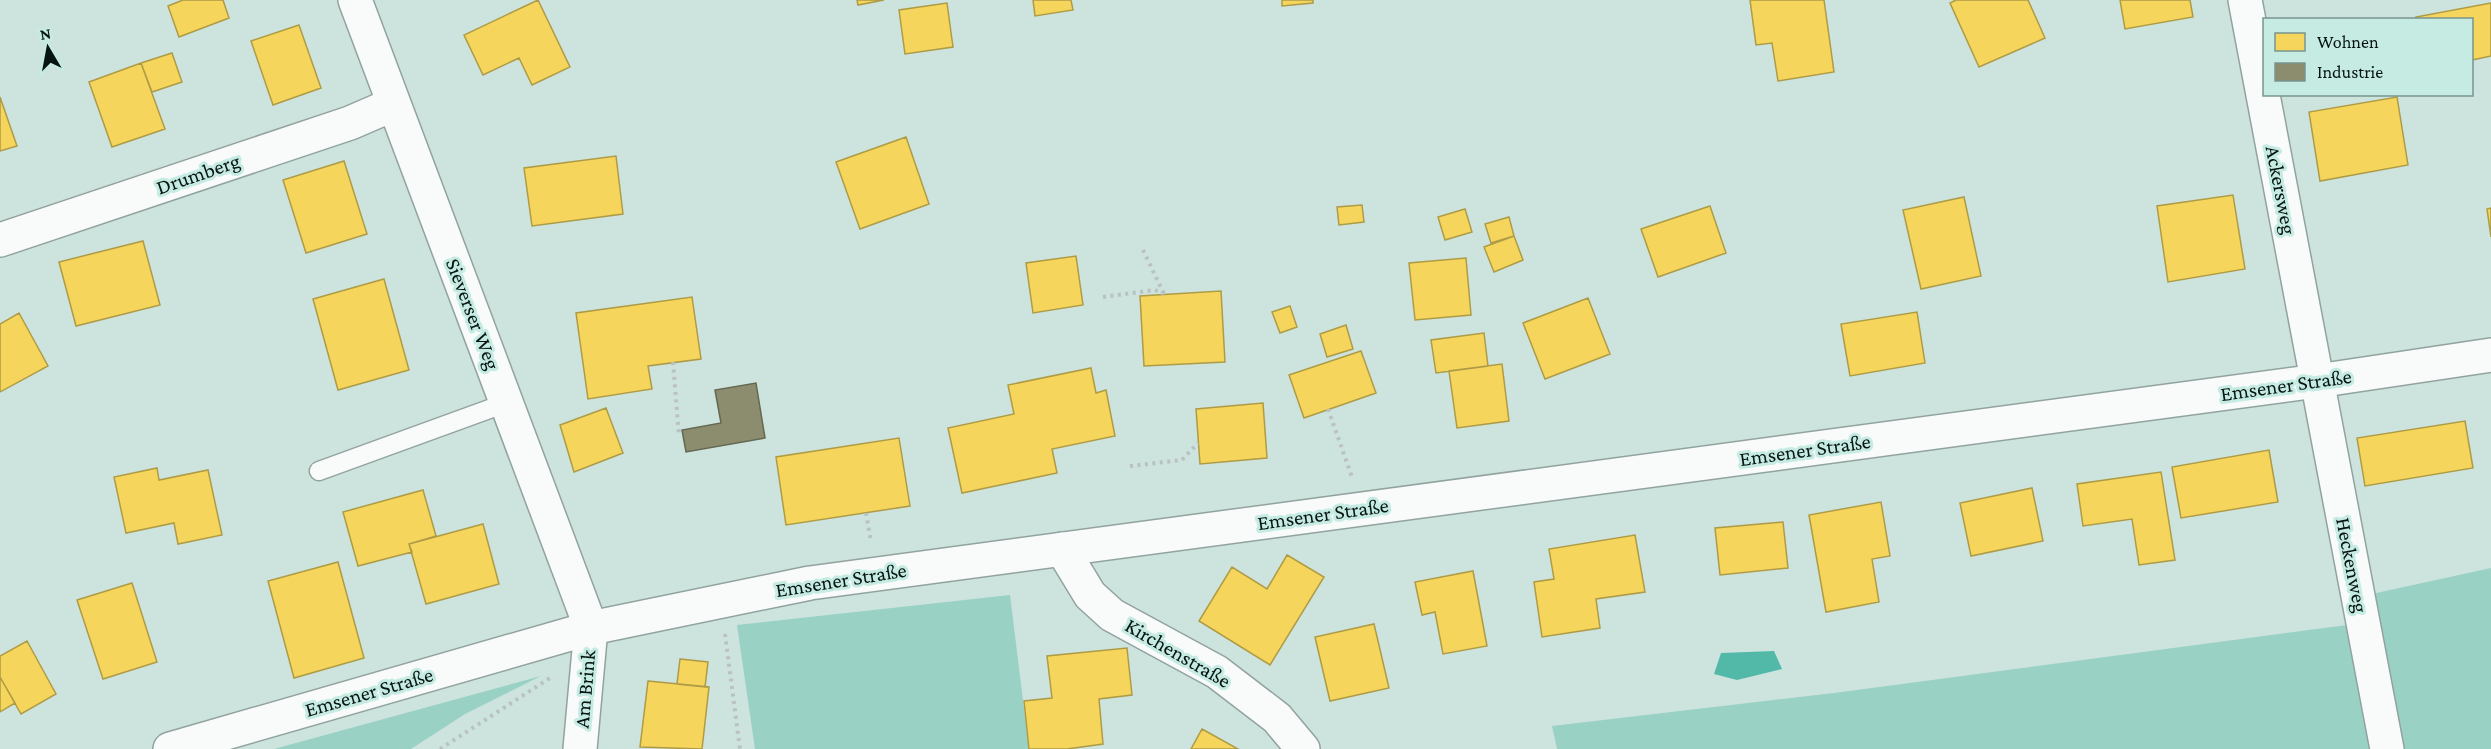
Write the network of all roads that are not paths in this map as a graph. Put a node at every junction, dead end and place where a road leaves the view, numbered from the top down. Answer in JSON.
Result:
{"nodes":[{"id":1,"x":355,"y":0,"type":"edge"},
{"id":2,"x":2245,"y":0,"type":"edge"},
{"id":3,"x":2263,"y":95,"type":"edge"},
{"id":4,"x":2263,"y":96,"type":"edge"},
{"id":5,"x":394,"y":104,"type":"junction"},
{"id":6,"x":0,"y":240,"type":"edge"},
{"id":7,"x":2491,"y":355,"type":"edge"},
{"id":8,"x":2317,"y":381,"type":"junction"},
{"id":9,"x":506,"y":403,"type":"junction"},
{"id":10,"x":319,"y":471,"type":"dead end"},
{"id":11,"x":1062,"y":549,"type":"junction"},
{"id":12,"x":591,"y":628,"type":"junction"},
{"id":13,"x":170,"y":749,"type":"edge"},
{"id":14,"x":580,"y":749,"type":"edge"},
{"id":15,"x":1303,"y":749,"type":"edge"},
{"id":16,"x":2387,"y":749,"type":"edge"}],
"edges":[{"from":1,"to":5,"type":"street","name":"Sieverser Weg"},
{"from":2,"to":3,"type":"street","name":"Ackersweg"},
{"from":4,"to":8,"type":"street","name":"Ackersweg"},
{"from":5,"to":6,"type":"street","name":"Drumberg"},
{"from":5,"to":9,"type":"street","name":"Sieverser Weg"},
{"from":7,"to":8,"type":"street","name":"Emsener Straße"},
{"from":8,"to":11,"type":"street","name":"Emsener Straße"},
{"from":8,"to":16,"type":"street","name":"Heckenweg"},
{"from":9,"to":10,"type":"lane"},
{"from":9,"to":12,"type":"street","name":"Sieverser Weg"},
{"from":11,"to":12,"type":"street","name":"Emsener Straße"},
{"from":11,"to":15,"type":"street","name":"Kirchenstraße"},
{"from":12,"to":13,"type":"street","name":"Emsener Straße"},
{"from":12,"to":14,"type":"street","name":"Am Brink"}]}
